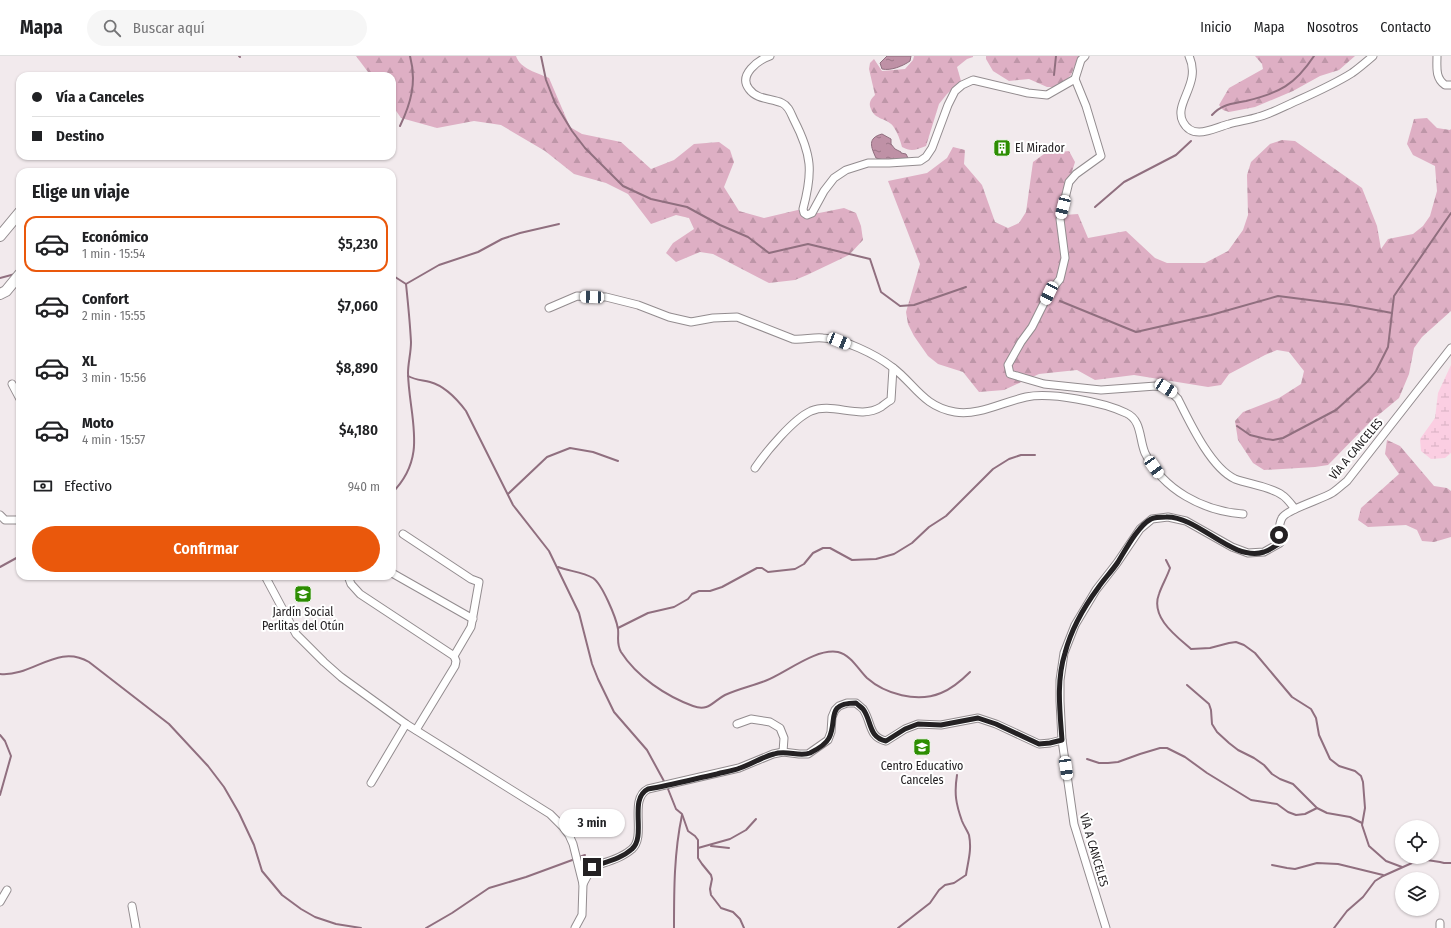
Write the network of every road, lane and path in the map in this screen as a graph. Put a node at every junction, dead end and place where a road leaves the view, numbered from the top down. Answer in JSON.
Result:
{"nodes":[{"id":1,"x":766,"y":56,"type":"edge"},
{"id":2,"x":1085,"y":56,"type":"edge"},
{"id":3,"x":1189,"y":56,"type":"edge"},
{"id":4,"x":1373,"y":56,"type":"edge"},
{"id":5,"x":1437,"y":56,"type":"edge"},
{"id":6,"x":1075,"y":79,"type":"junction"},
{"id":7,"x":1451,"y":85,"type":"edge"},
{"id":8,"x":16,"y":217,"type":"edge"},
{"id":9,"x":0,"y":236,"type":"edge"},
{"id":10,"x":16,"y":279,"type":"edge"},
{"id":11,"x":0,"y":294,"type":"edge"},
{"id":12,"x":550,"y":308,"type":"dead end"},
{"id":13,"x":1451,"y":348,"type":"edge"},
{"id":14,"x":893,"y":368,"type":"junction"},
{"id":15,"x":12,"y":384,"type":"dead end"},
{"id":16,"x":1044,"y":384,"type":"junction"},
{"id":17,"x":16,"y":392,"type":"edge"},
{"id":18,"x":1043,"y":396,"type":"junction"},
{"id":19,"x":755,"y":468,"type":"dead end"},
{"id":20,"x":1295,"y":509,"type":"junction"},
{"id":21,"x":1243,"y":514,"type":"dead end"},
{"id":22,"x":0,"y":515,"type":"edge"},
{"id":23,"x":16,"y":520,"type":"edge"},
{"id":24,"x":403,"y":534,"type":"dead end"},
{"id":25,"x":396,"y":575,"type":"edge"},
{"id":26,"x":267,"y":580,"type":"edge"},
{"id":27,"x":350,"y":580,"type":"edge"},
{"id":28,"x":473,"y":619,"type":"junction"},
{"id":29,"x":454,"y":656,"type":"junction"},
{"id":30,"x":406,"y":724,"type":"junction"},
{"id":31,"x":737,"y":724,"type":"dead end"},
{"id":32,"x":416,"y":730,"type":"junction"},
{"id":33,"x":1062,"y":740,"type":"junction"},
{"id":34,"x":783,"y":752,"type":"junction"},
{"id":35,"x":370,"y":783,"type":"dead end"},
{"id":36,"x":583,"y":884,"type":"junction"},
{"id":37,"x":7,"y":890,"type":"dead end"},
{"id":38,"x":0,"y":902,"type":"edge"},
{"id":39,"x":132,"y":906,"type":"dead end"},
{"id":40,"x":136,"y":928,"type":"edge"},
{"id":41,"x":575,"y":928,"type":"edge"},
{"id":42,"x":1106,"y":928,"type":"edge"}],
"edges":[{"from":1,"to":6,"type":"street"},
{"from":2,"to":6,"type":"street"},
{"from":3,"to":4,"type":"street"},
{"from":5,"to":7,"type":"street"},
{"from":6,"to":16,"type":"street"},
{"from":8,"to":9,"type":"street"},
{"from":10,"to":11,"type":"street"},
{"from":12,"to":14,"type":"street"},
{"from":13,"to":20,"type":"street","name":"VÍA A CANCELES"},
{"from":14,"to":18,"type":"street"},
{"from":14,"to":19,"type":"street"},
{"from":15,"to":17,"type":"street"},
{"from":16,"to":18,"type":"street"},
{"from":16,"to":20,"type":"street"},
{"from":18,"to":21,"type":"street"},
{"from":20,"to":33,"type":"street","name":"VÍA A CANCELES"},
{"from":22,"to":23,"type":"street"},
{"from":24,"to":28,"type":"street"},
{"from":25,"to":28,"type":"street"},
{"from":26,"to":30,"type":"street"},
{"from":27,"to":29,"type":"street"},
{"from":28,"to":29,"type":"street"},
{"from":29,"to":32,"type":"street"},
{"from":30,"to":32,"type":"street"},
{"from":30,"to":35,"type":"street"},
{"from":31,"to":34,"type":"street"},
{"from":32,"to":36,"type":"street"},
{"from":33,"to":34,"type":"street"},
{"from":33,"to":42,"type":"street","name":"VÍA A CANCELES"},
{"from":34,"to":36,"type":"street"},
{"from":36,"to":41,"type":"street"},
{"from":37,"to":38,"type":"street"},
{"from":39,"to":40,"type":"street"}]}
